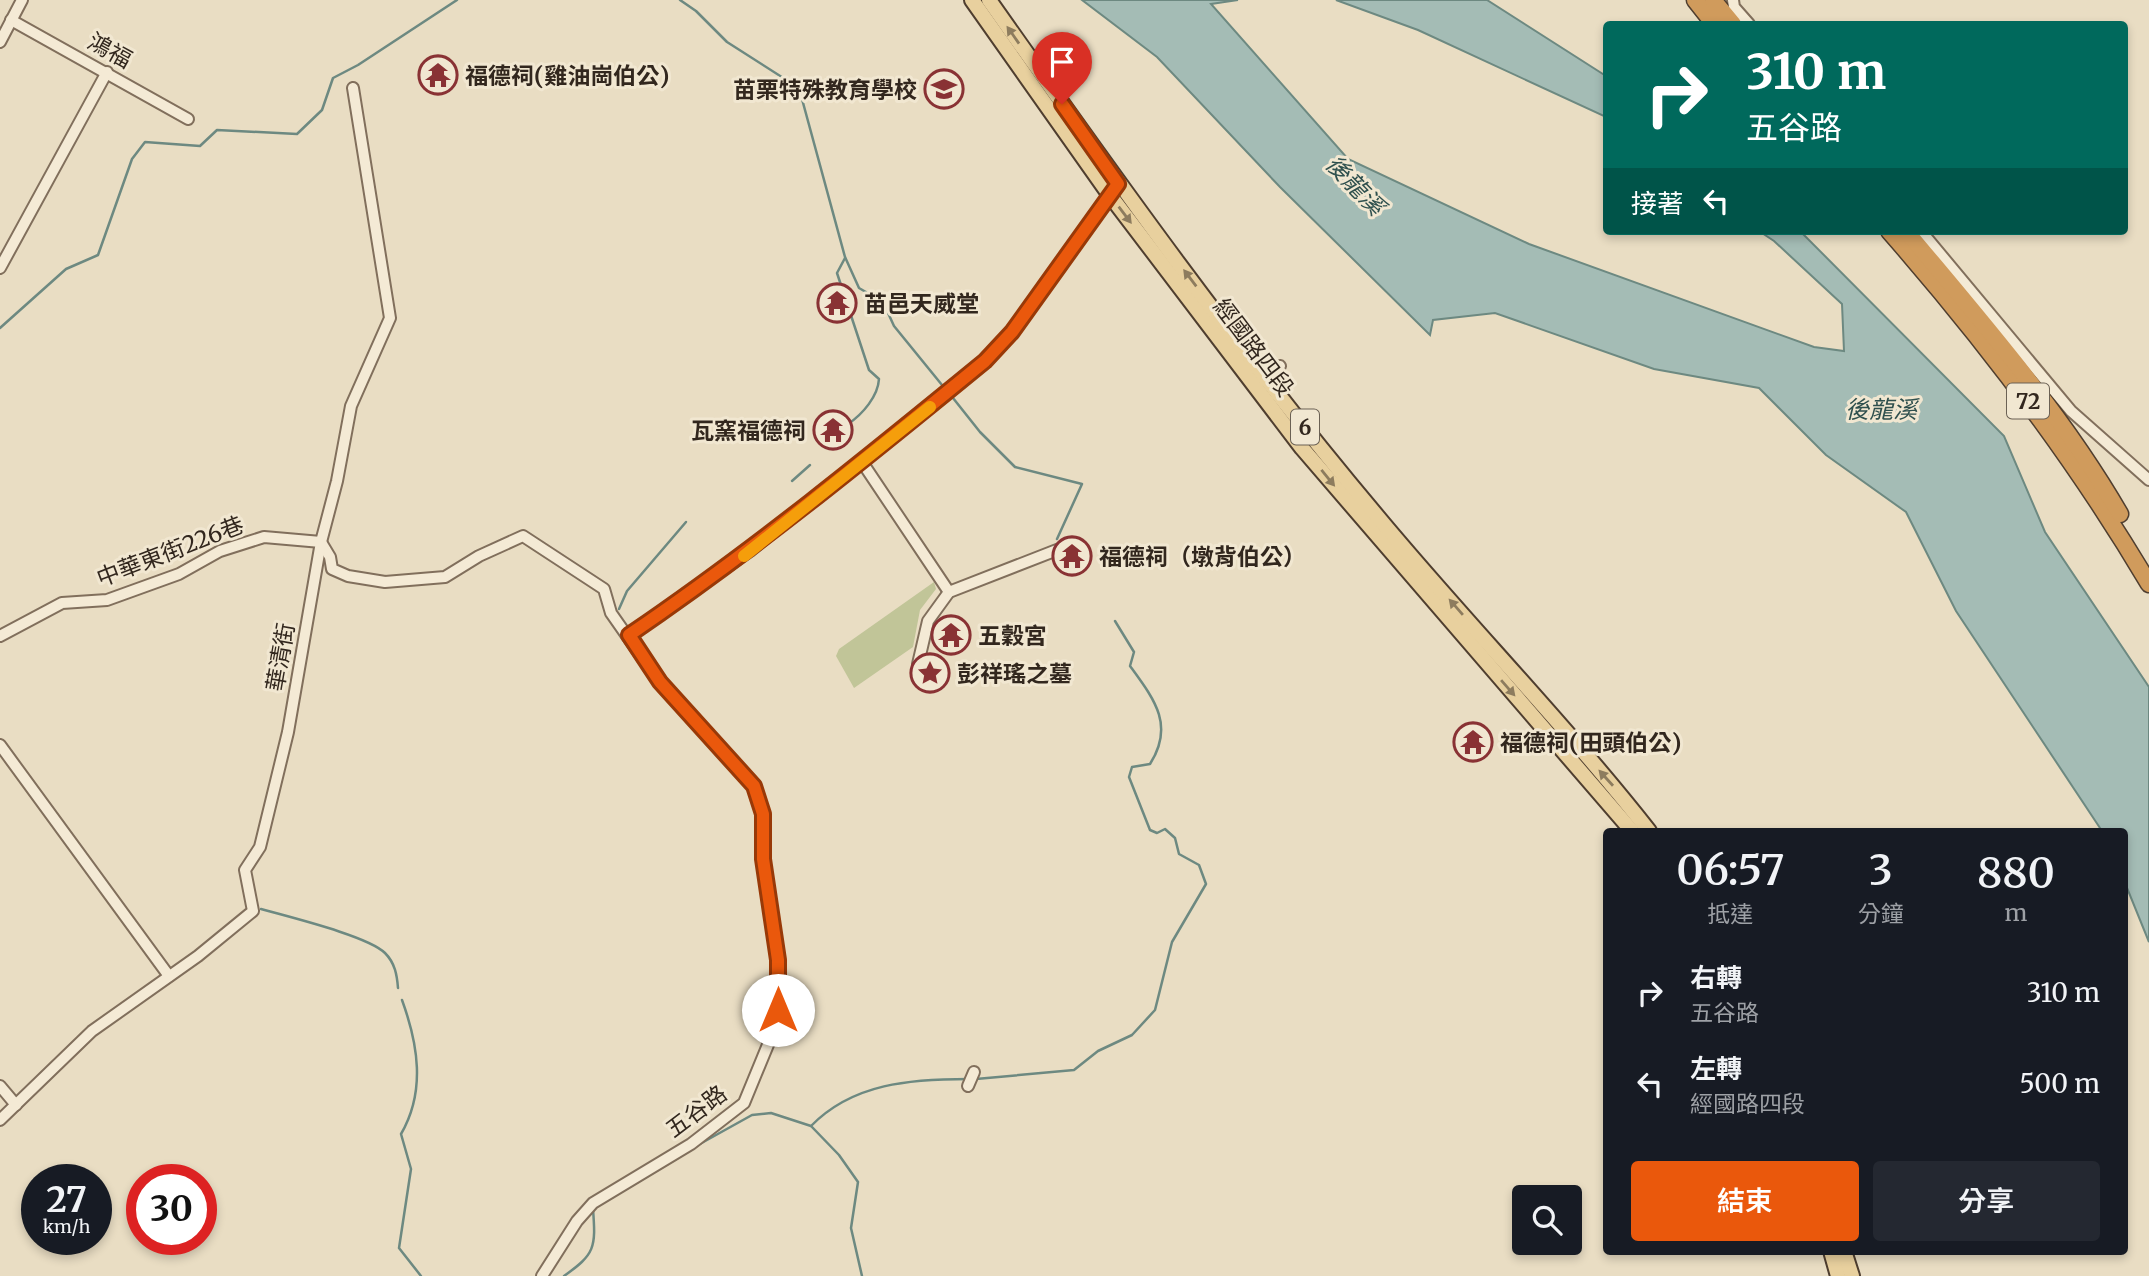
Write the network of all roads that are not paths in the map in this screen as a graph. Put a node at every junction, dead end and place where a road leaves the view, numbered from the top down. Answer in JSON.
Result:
{"nodes":[{"id":1,"x":22,"y":0,"type":"edge"},
{"id":2,"x":972,"y":0,"type":"edge"},
{"id":3,"x":989,"y":0,"type":"edge"},
{"id":4,"x":1695,"y":0,"type":"edge"},
{"id":5,"x":1713,"y":0,"type":"edge"},
{"id":6,"x":1734,"y":0,"type":"edge"},
{"id":7,"x":11,"y":20,"type":"junction"},
{"id":8,"x":1712,"y":21,"type":"edge"},
{"id":9,"x":1730,"y":21,"type":"edge"},
{"id":10,"x":1746,"y":21,"type":"edge"},
{"id":11,"x":0,"y":41,"type":"edge"},
{"id":12,"x":107,"y":72,"type":"junction"},
{"id":13,"x":354,"y":88,"type":"dead end"},
{"id":14,"x":188,"y":119,"type":"dead end"},
{"id":15,"x":1114,"y":189,"type":"junction"},
{"id":16,"x":1892,"y":235,"type":"edge"},
{"id":17,"x":1909,"y":235,"type":"edge"},
{"id":18,"x":1924,"y":235,"type":"edge"},
{"id":19,"x":0,"y":268,"type":"edge"},
{"id":20,"x":1280,"y":366,"type":"dead end"},
{"id":21,"x":1260,"y":382,"type":"junction"},
{"id":22,"x":862,"y":463,"type":"junction"},
{"id":23,"x":2149,"y":480,"type":"edge"},
{"id":24,"x":321,"y":542,"type":"junction"},
{"id":25,"x":1062,"y":548,"type":"dead end"},
{"id":26,"x":2149,"y":565,"type":"edge"},
{"id":27,"x":2149,"y":584,"type":"edge"},
{"id":28,"x":949,"y":592,"type":"junction"},
{"id":29,"x":629,"y":635,"type":"junction"},
{"id":30,"x":0,"y":636,"type":"edge"},
{"id":31,"x":1498,"y":655,"type":"junction"},
{"id":32,"x":918,"y":664,"type":"dead end"},
{"id":33,"x":0,"y":745,"type":"edge"},
{"id":34,"x":1630,"y":828,"type":"edge"},
{"id":35,"x":1646,"y":828,"type":"edge"},
{"id":36,"x":169,"y":976,"type":"junction"},
{"id":37,"x":974,"y":1072,"type":"dead end"},
{"id":38,"x":0,"y":1086,"type":"edge"},
{"id":39,"x":968,"y":1086,"type":"dead end"},
{"id":40,"x":16,"y":1105,"type":"junction"},
{"id":41,"x":0,"y":1120,"type":"edge"},
{"id":42,"x":1832,"y":1255,"type":"edge"},
{"id":43,"x":1845,"y":1255,"type":"edge"},
{"id":44,"x":542,"y":1276,"type":"edge"},
{"id":45,"x":1838,"y":1276,"type":"edge"},
{"id":46,"x":1852,"y":1276,"type":"edge"}],
"edges":[{"from":1,"to":7,"type":"street"},
{"from":2,"to":15,"type":"main road","name":"經國路四段","number":"6"},
{"from":15,"to":3,"type":"main road","name":"經國路四段","number":"6","one_way":true},
{"from":4,"to":8,"type":"highway"},
{"from":5,"to":9,"type":"highway"},
{"from":6,"to":10,"type":"street"},
{"from":7,"to":11,"type":"street"},
{"from":7,"to":12,"type":"street","name":"鴻福"},
{"from":12,"to":14,"type":"street","name":"鴻福"},
{"from":12,"to":19,"type":"street"},
{"from":13,"to":24,"type":"street","name":"華清街"},
{"from":15,"to":21,"type":"main road","name":"經國路四段","number":"6"},
{"from":15,"to":22,"type":"street"},
{"from":16,"to":27,"type":"highway","number":"72"},
{"from":17,"to":26,"type":"highway","number":"72"},
{"from":18,"to":23,"type":"street"},
{"from":20,"to":21,"type":"street"},
{"from":21,"to":31,"type":"main road","name":"經國路四段","number":"6"},
{"from":22,"to":28,"type":"street"},
{"from":22,"to":29,"type":"street"},
{"from":24,"to":29,"type":"street","name":"五谷路"},
{"from":24,"to":30,"type":"street","name":"中華東街226巷"},
{"from":24,"to":36,"type":"street","name":"華清街"},
{"from":25,"to":28,"type":"street"},
{"from":28,"to":32,"type":"street"},
{"from":29,"to":44,"type":"street","name":"五谷路"},
{"from":31,"to":34,"type":"main road","name":"經國路四段","number":"6","one_way":true},
{"from":35,"to":31,"type":"main road","name":"經國路四段","number":"6","one_way":true},
{"from":33,"to":36,"type":"street"},
{"from":36,"to":40,"type":"street","name":"華清街"},
{"from":37,"to":39,"type":"street"},
{"from":38,"to":40,"type":"street"},
{"from":40,"to":41,"type":"street","name":"華清街"},
{"from":42,"to":45,"type":"main road"},
{"from":43,"to":46,"type":"main road"}]}
